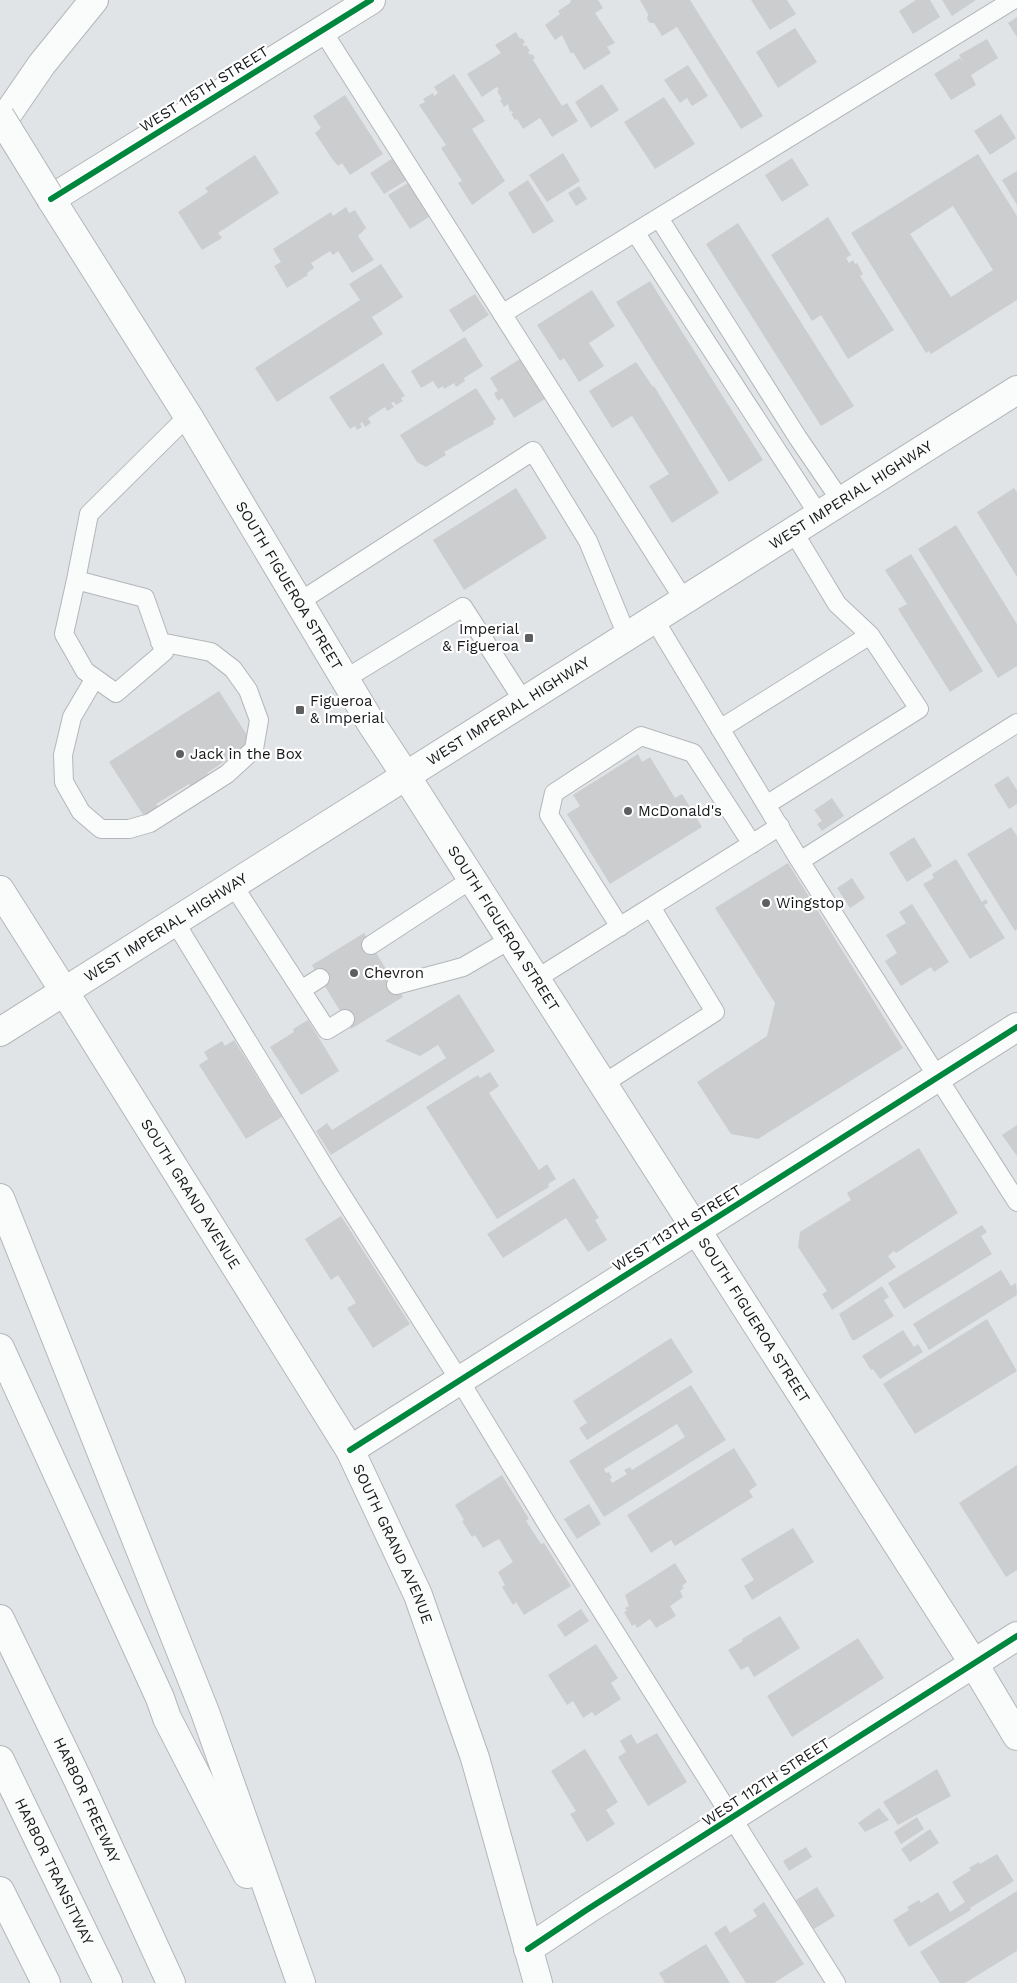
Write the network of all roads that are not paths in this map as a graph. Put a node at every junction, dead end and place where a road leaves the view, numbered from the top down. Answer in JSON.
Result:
{"nodes":[{"id":1,"x":94,"y":0,"type":"edge"},
{"id":2,"x":371,"y":0,"type":"edge"},
{"id":3,"x":1013,"y":0,"type":"edge"},
{"id":4,"x":322,"y":30,"type":"junction"},
{"id":5,"x":0,"y":116,"type":"edge"},
{"id":6,"x":0,"y":125,"type":"edge"},
{"id":7,"x":51,"y":199,"type":"junction"},
{"id":8,"x":659,"y":218,"type":"junction"},
{"id":9,"x":635,"y":232,"type":"junction"},
{"id":10,"x":502,"y":314,"type":"junction"},
{"id":11,"x":1017,"y":390,"type":"edge"},
{"id":12,"x":188,"y":416,"type":"junction"},
{"id":13,"x":830,"y":508,"type":"junction"},
{"id":14,"x":793,"y":531,"type":"junction"},
{"id":15,"x":76,"y":580,"type":"junction"},
{"id":16,"x":684,"y":600,"type":"junction"},
{"id":17,"x":299,"y":602,"type":"junction"},
{"id":18,"x":654,"y":619,"type":"junction"},
{"id":19,"x":870,"y":635,"type":"junction"},
{"id":20,"x":628,"y":636,"type":"junction"},
{"id":21,"x":160,"y":642,"type":"junction"},
{"id":22,"x":95,"y":678,"type":"junction"},
{"id":23,"x":345,"y":679,"type":"junction"},
{"id":24,"x":524,"y":702,"type":"junction"},
{"id":25,"x":1017,"y":722,"type":"edge"},
{"id":26,"x":720,"y":729,"type":"junction"},
{"id":27,"x":406,"y":776,"type":"junction"},
{"id":28,"x":766,"y":805,"type":"junction"},
{"id":29,"x":780,"y":826,"type":"junction"},
{"id":30,"x":752,"y":844,"type":"junction"},
{"id":31,"x":800,"y":861,"type":"junction"},
{"id":32,"x":472,"y":879,"type":"junction"},
{"id":33,"x":233,"y":885,"type":"junction"},
{"id":34,"x":0,"y":890,"type":"edge"},
{"id":35,"x":650,"y":907,"type":"junction"},
{"id":36,"x":175,"y":922,"type":"junction"},
{"id":37,"x":620,"y":926,"type":"junction"},
{"id":38,"x":511,"y":939,"type":"junction"},
{"id":39,"x":371,"y":945,"type":"dead end"},
{"id":40,"x":320,"y":978,"type":"dead end"},
{"id":41,"x":536,"y":979,"type":"junction"},
{"id":42,"x":396,"y":986,"type":"dead end"},
{"id":43,"x":301,"y":990,"type":"junction"},
{"id":44,"x":64,"y":991,"type":"junction"},
{"id":45,"x":345,"y":1019,"type":"dead end"},
{"id":46,"x":1017,"y":1027,"type":"edge"},
{"id":47,"x":6,"y":1028,"type":"edge"},
{"id":48,"x":939,"y":1077,"type":"junction"},
{"id":49,"x":603,"y":1084,"type":"junction"},
{"id":50,"x":0,"y":1198,"type":"edge"},
{"id":51,"x":1017,"y":1202,"type":"edge"},
{"id":52,"x":697,"y":1230,"type":"junction"},
{"id":53,"x":0,"y":1348,"type":"edge"},
{"id":54,"x":460,"y":1381,"type":"junction"},
{"id":55,"x":350,"y":1450,"type":"junction"},
{"id":56,"x":0,"y":1619,"type":"edge"},
{"id":57,"x":1017,"y":1636,"type":"edge"},
{"id":58,"x":974,"y":1664,"type":"junction"},
{"id":59,"x":1017,"y":1736,"type":"edge"},
{"id":60,"x":0,"y":1760,"type":"edge"},
{"id":61,"x":732,"y":1819,"type":"junction"},
{"id":62,"x":0,"y":1891,"type":"edge"},
{"id":63,"x":528,"y":1949,"type":"junction"},
{"id":64,"x":297,"y":1974,"type":"edge"},
{"id":65,"x":46,"y":1983,"type":"edge"},
{"id":66,"x":108,"y":1983,"type":"edge"},
{"id":67,"x":171,"y":1983,"type":"edge"},
{"id":68,"x":538,"y":1983,"type":"edge"},
{"id":69,"x":836,"y":1983,"type":"edge"}],
"edges":[{"from":1,"to":6,"type":"main road"},
{"from":2,"to":4,"type":"main road","name":"WEST 115TH STREET"},
{"from":3,"to":8,"type":"lane"},
{"from":4,"to":7,"type":"main road","name":"WEST 115TH STREET"},
{"from":4,"to":10,"type":"lane"},
{"from":5,"to":7,"type":"main road","name":"SOUTH FIGUEROA STREET","bridge":true},
{"from":7,"to":12,"type":"main road","name":"SOUTH FIGUEROA STREET"},
{"from":8,"to":9,"type":"lane"},
{"from":8,"to":13,"type":"lane"},
{"from":9,"to":10,"type":"lane"},
{"from":9,"to":13,"type":"lane"},
{"from":10,"to":16,"type":"lane"},
{"from":11,"to":13,"type":"main road","name":"WEST IMPERIAL HIGHWAY"},
{"from":12,"to":15,"type":"lane"},
{"from":12,"to":17,"type":"main road","name":"SOUTH FIGUEROA STREET"},
{"from":13,"to":14,"type":"main road","name":"WEST IMPERIAL HIGHWAY"},
{"from":14,"to":16,"type":"main road","name":"WEST IMPERIAL HIGHWAY"},
{"from":14,"to":19,"type":"lane"},
{"from":15,"to":21,"type":"lane"},
{"from":15,"to":22,"type":"lane"},
{"from":16,"to":18,"type":"main road","name":"WEST IMPERIAL HIGHWAY"},
{"from":17,"to":20,"type":"lane"},
{"from":17,"to":23,"type":"main road","name":"SOUTH FIGUEROA STREET"},
{"from":18,"to":20,"type":"main road","name":"WEST IMPERIAL HIGHWAY"},
{"from":18,"to":26,"type":"lane"},
{"from":19,"to":26,"type":"lane"},
{"from":19,"to":28,"type":"lane"},
{"from":20,"to":24,"type":"main road","name":"WEST IMPERIAL HIGHWAY"},
{"from":21,"to":22,"type":"lane"},
{"from":21,"to":22,"type":"lane"},
{"from":23,"to":24,"type":"lane"},
{"from":23,"to":27,"type":"main road","name":"SOUTH FIGUEROA STREET"},
{"from":24,"to":27,"type":"main road","name":"WEST IMPERIAL HIGHWAY"},
{"from":25,"to":31,"type":"lane"},
{"from":26,"to":28,"type":"lane"},
{"from":27,"to":32,"type":"main road","name":"SOUTH FIGUEROA STREET"},
{"from":27,"to":33,"type":"main road","name":"WEST IMPERIAL HIGHWAY"},
{"from":28,"to":29,"type":"lane"},
{"from":29,"to":30,"type":"lane"},
{"from":29,"to":31,"type":"lane"},
{"from":30,"to":35,"type":"lane"},
{"from":30,"to":37,"type":"lane"},
{"from":31,"to":48,"type":"lane"},
{"from":32,"to":38,"type":"main road","name":"SOUTH FIGUEROA STREET"},
{"from":32,"to":39,"type":"lane"},
{"from":33,"to":36,"type":"main road","name":"WEST IMPERIAL HIGHWAY"},
{"from":33,"to":43,"type":"lane"},
{"from":34,"to":44,"type":"main road","name":"SOUTH GRAND AVENUE"},
{"from":35,"to":37,"type":"lane"},
{"from":35,"to":49,"type":"lane"},
{"from":36,"to":44,"type":"main road","name":"WEST IMPERIAL HIGHWAY"},
{"from":36,"to":54,"type":"lane"},
{"from":37,"to":41,"type":"lane"},
{"from":38,"to":41,"type":"main road","name":"SOUTH FIGUEROA STREET"},
{"from":38,"to":42,"type":"lane"},
{"from":40,"to":43,"type":"lane"},
{"from":41,"to":49,"type":"main road","name":"SOUTH FIGUEROA STREET"},
{"from":43,"to":45,"type":"lane"},
{"from":44,"to":47,"type":"main road","name":"WEST IMPERIAL HIGHWAY"},
{"from":44,"to":55,"type":"main road","name":"SOUTH GRAND AVENUE"},
{"from":46,"to":48,"type":"main road","name":"WEST 113TH STREET"},
{"from":48,"to":51,"type":"lane"},
{"from":48,"to":52,"type":"main road","name":"WEST 113TH STREET"},
{"from":49,"to":52,"type":"main road","name":"SOUTH FIGUEROA STREET"},
{"from":50,"to":64,"type":"main road"},
{"from":52,"to":54,"type":"main road","name":"WEST 113TH STREET"},
{"from":52,"to":58,"type":"main road","name":"SOUTH FIGUEROA STREET"},
{"from":53,"to":64,"type":"main road"},
{"from":54,"to":55,"type":"main road","name":"WEST 113TH STREET"},
{"from":54,"to":61,"type":"lane"},
{"from":55,"to":63,"type":"main road","name":"SOUTH GRAND AVENUE"},
{"from":56,"to":67,"type":"main road","name":"HARBOR FREEWAY"},
{"from":57,"to":58,"type":"main road","name":"WEST 112TH STREET"},
{"from":58,"to":59,"type":"main road","name":"SOUTH FIGUEROA STREET"},
{"from":58,"to":61,"type":"main road","name":"WEST 112TH STREET"},
{"from":60,"to":66,"type":"main road","name":"HARBOR TRANSITWAY"},
{"from":61,"to":63,"type":"main road","name":"WEST 112TH STREET"},
{"from":61,"to":69,"type":"lane"},
{"from":62,"to":65,"type":"main road"},
{"from":63,"to":68,"type":"main road","name":"SOUTH GRAND AVENUE"}]}
